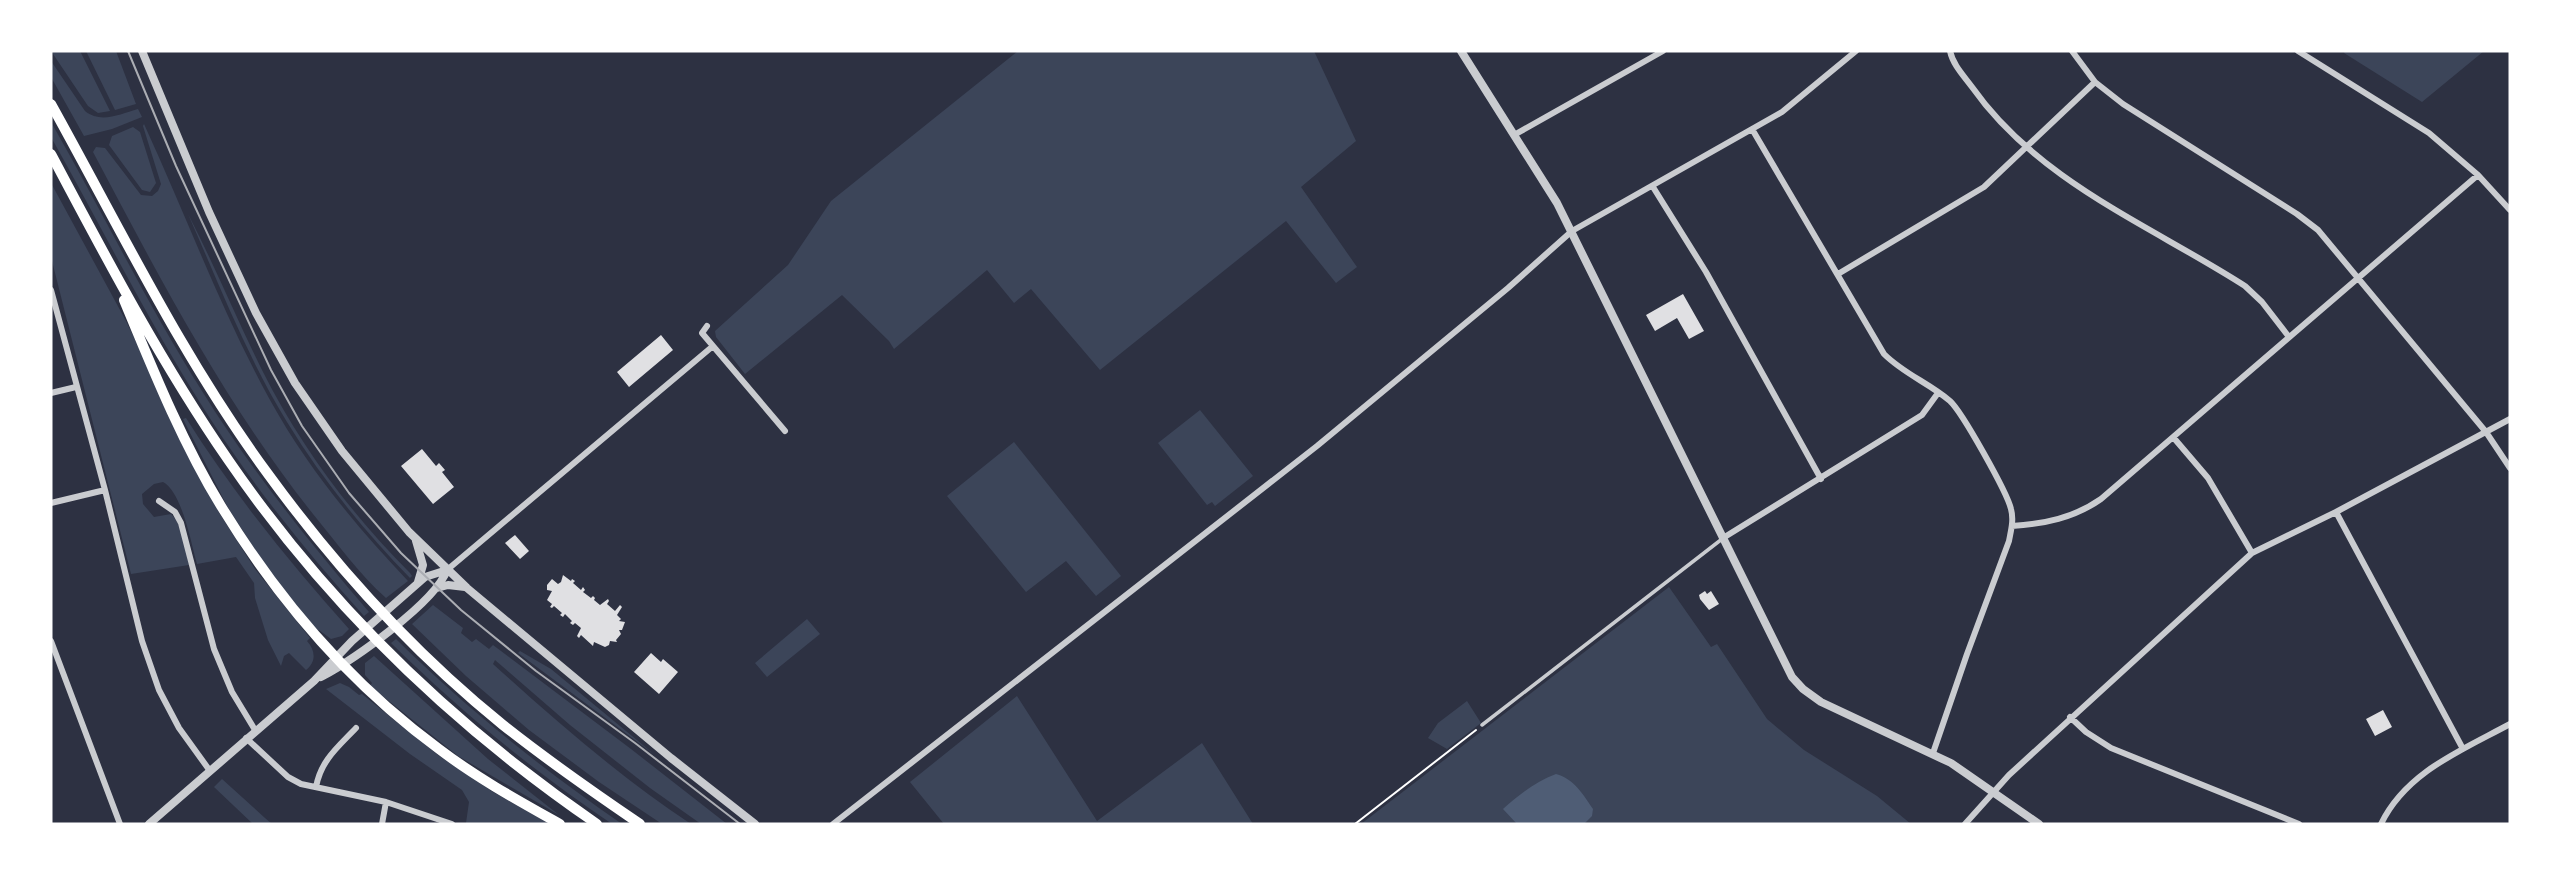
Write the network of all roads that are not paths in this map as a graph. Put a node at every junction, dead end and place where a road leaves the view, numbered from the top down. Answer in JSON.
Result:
{"nodes":[{"id":1,"x":142,"y":51,"type":"edge"},
{"id":2,"x":1461,"y":51,"type":"edge"},
{"id":3,"x":1663,"y":51,"type":"edge"},
{"id":4,"x":1856,"y":51,"type":"edge"},
{"id":5,"x":1950,"y":51,"type":"edge"},
{"id":6,"x":2072,"y":51,"type":"edge"},
{"id":7,"x":2298,"y":51,"type":"edge"},
{"id":8,"x":2095,"y":82,"type":"junction"},
{"id":9,"x":51,"y":104,"type":"edge"},
{"id":10,"x":1752,"y":129,"type":"junction"},
{"id":11,"x":1514,"y":135,"type":"junction"},
{"id":12,"x":2026,"y":148,"type":"junction"},
{"id":13,"x":51,"y":154,"type":"edge"},
{"id":14,"x":2478,"y":175,"type":"junction"},
{"id":15,"x":1653,"y":187,"type":"junction"},
{"id":16,"x":2510,"y":210,"type":"edge"},
{"id":17,"x":1572,"y":231,"type":"junction"},
{"id":18,"x":104,"y":253,"type":"junction"},
{"id":19,"x":1838,"y":274,"type":"junction"},
{"id":20,"x":2359,"y":277,"type":"junction"},
{"id":21,"x":51,"y":290,"type":"edge"},
{"id":22,"x":707,"y":326,"type":"dead end"},
{"id":23,"x":2289,"y":337,"type":"junction"},
{"id":24,"x":713,"y":346,"type":"junction"},
{"id":25,"x":76,"y":387,"type":"junction"},
{"id":26,"x":51,"y":393,"type":"edge"},
{"id":27,"x":1938,"y":393,"type":"junction"},
{"id":28,"x":2510,"y":419,"type":"edge"},
{"id":29,"x":785,"y":431,"type":"dead end"},
{"id":30,"x":2486,"y":432,"type":"junction"},
{"id":31,"x":2173,"y":437,"type":"junction"},
{"id":32,"x":2510,"y":468,"type":"edge"},
{"id":33,"x":1821,"y":480,"type":"junction"},
{"id":34,"x":105,"y":490,"type":"junction"},
{"id":35,"x":159,"y":501,"type":"dead end"},
{"id":36,"x":51,"y":503,"type":"edge"},
{"id":37,"x":2336,"y":512,"type":"junction"},
{"id":38,"x":2012,"y":526,"type":"junction"},
{"id":39,"x":415,"y":537,"type":"junction"},
{"id":40,"x":1723,"y":538,"type":"junction"},
{"id":41,"x":2252,"y":553,"type":"junction"},
{"id":42,"x":447,"y":570,"type":"junction"},
{"id":43,"x":417,"y":585,"type":"junction"},
{"id":44,"x":467,"y":588,"type":"junction"},
{"id":45,"x":437,"y":589,"type":"junction"},
{"id":46,"x":51,"y":641,"type":"edge"},
{"id":47,"x":338,"y":662,"type":"junction"},
{"id":48,"x":2070,"y":717,"type":"junction"},
{"id":49,"x":2510,"y":724,"type":"edge"},
{"id":50,"x":1482,"y":725,"type":"road end"},
{"id":51,"x":356,"y":728,"type":"dead end"},
{"id":52,"x":255,"y":730,"type":"junction"},
{"id":53,"x":246,"y":738,"type":"junction"},
{"id":54,"x":2463,"y":749,"type":"junction"},
{"id":55,"x":1933,"y":753,"type":"junction"},
{"id":56,"x":210,"y":771,"type":"junction"},
{"id":57,"x":316,"y":787,"type":"junction"},
{"id":58,"x":1993,"y":791,"type":"junction"},
{"id":59,"x":386,"y":802,"type":"junction"},
{"id":60,"x":159,"y":821,"type":"edge"},
{"id":61,"x":120,"y":824,"type":"edge"},
{"id":62,"x":149,"y":824,"type":"edge"},
{"id":63,"x":382,"y":824,"type":"edge"},
{"id":64,"x":452,"y":824,"type":"edge"},
{"id":65,"x":561,"y":824,"type":"edge"},
{"id":66,"x":597,"y":824,"type":"edge"},
{"id":67,"x":640,"y":824,"type":"edge"},
{"id":68,"x":755,"y":824,"type":"edge"},
{"id":69,"x":833,"y":824,"type":"edge"},
{"id":70,"x":1965,"y":824,"type":"edge"},
{"id":71,"x":2039,"y":824,"type":"edge"},
{"id":72,"x":2299,"y":824,"type":"edge"},
{"id":73,"x":2381,"y":824,"type":"edge"}],
"edges":[{"from":1,"to":39,"type":"street"},
{"from":2,"to":11,"type":"street"},
{"from":3,"to":11,"type":"street"},
{"from":4,"to":10,"type":"street"},
{"from":5,"to":12,"type":"street"},
{"from":6,"to":8,"type":"street"},
{"from":7,"to":14,"type":"street"},
{"from":8,"to":12,"type":"street"},
{"from":8,"to":20,"type":"street"},
{"from":9,"to":67,"type":"main road"},
{"from":10,"to":15,"type":"street"},
{"from":10,"to":19,"type":"street"},
{"from":11,"to":17,"type":"street"},
{"from":12,"to":19,"type":"street"},
{"from":12,"to":23,"type":"street"},
{"from":13,"to":18,"type":"main road"},
{"from":14,"to":16,"type":"street"},
{"from":14,"to":20,"type":"street"},
{"from":15,"to":17,"type":"street"},
{"from":15,"to":33,"type":"street"},
{"from":17,"to":40,"type":"street"},
{"from":17,"to":69,"type":"street"},
{"from":18,"to":47,"type":"main road"},
{"from":18,"to":66,"type":"main road"},
{"from":19,"to":27,"type":"street"},
{"from":20,"to":23,"type":"street"},
{"from":20,"to":30,"type":"street"},
{"from":21,"to":25,"type":"street"},
{"from":22,"to":24,"type":"street"},
{"from":23,"to":31,"type":"street"},
{"from":24,"to":29,"type":"street"},
{"from":24,"to":42,"type":"street"},
{"from":25,"to":26,"type":"street"},
{"from":25,"to":34,"type":"street"},
{"from":27,"to":33,"type":"street"},
{"from":27,"to":38,"type":"street"},
{"from":28,"to":30,"type":"street"},
{"from":30,"to":32,"type":"street"},
{"from":30,"to":37,"type":"street"},
{"from":31,"to":38,"type":"street"},
{"from":31,"to":41,"type":"street"},
{"from":33,"to":40,"type":"street"},
{"from":34,"to":36,"type":"street"},
{"from":34,"to":56,"type":"street"},
{"from":35,"to":52,"type":"street"},
{"from":37,"to":41,"type":"street"},
{"from":37,"to":54,"type":"street"},
{"from":38,"to":55,"type":"street"},
{"from":39,"to":42,"type":"street"},
{"from":39,"to":43,"type":"street"},
{"from":40,"to":50,"type":"lane"},
{"from":40,"to":55,"type":"street"},
{"from":41,"to":48,"type":"street"},
{"from":42,"to":43,"type":"street"},
{"from":42,"to":44,"type":"street"},
{"from":42,"to":45,"type":"street"},
{"from":43,"to":47,"type":"street"},
{"from":44,"to":45,"type":"street"},
{"from":44,"to":68,"type":"street"},
{"from":45,"to":47,"type":"street"},
{"from":46,"to":61,"type":"street"},
{"from":47,"to":52,"type":"street"},
{"from":47,"to":65,"type":"main road"},
{"from":48,"to":58,"type":"street"},
{"from":48,"to":72,"type":"street"},
{"from":49,"to":54,"type":"street"},
{"from":51,"to":57,"type":"street"},
{"from":52,"to":53,"type":"street"},
{"from":53,"to":56,"type":"street"},
{"from":53,"to":57,"type":"street"},
{"from":54,"to":73,"type":"street"},
{"from":55,"to":58,"type":"street"},
{"from":56,"to":60,"type":"street"},
{"from":57,"to":59,"type":"street"},
{"from":58,"to":70,"type":"street"},
{"from":58,"to":71,"type":"street"},
{"from":59,"to":63,"type":"street"},
{"from":59,"to":64,"type":"street"},
{"from":60,"to":62,"type":"street"}]}
